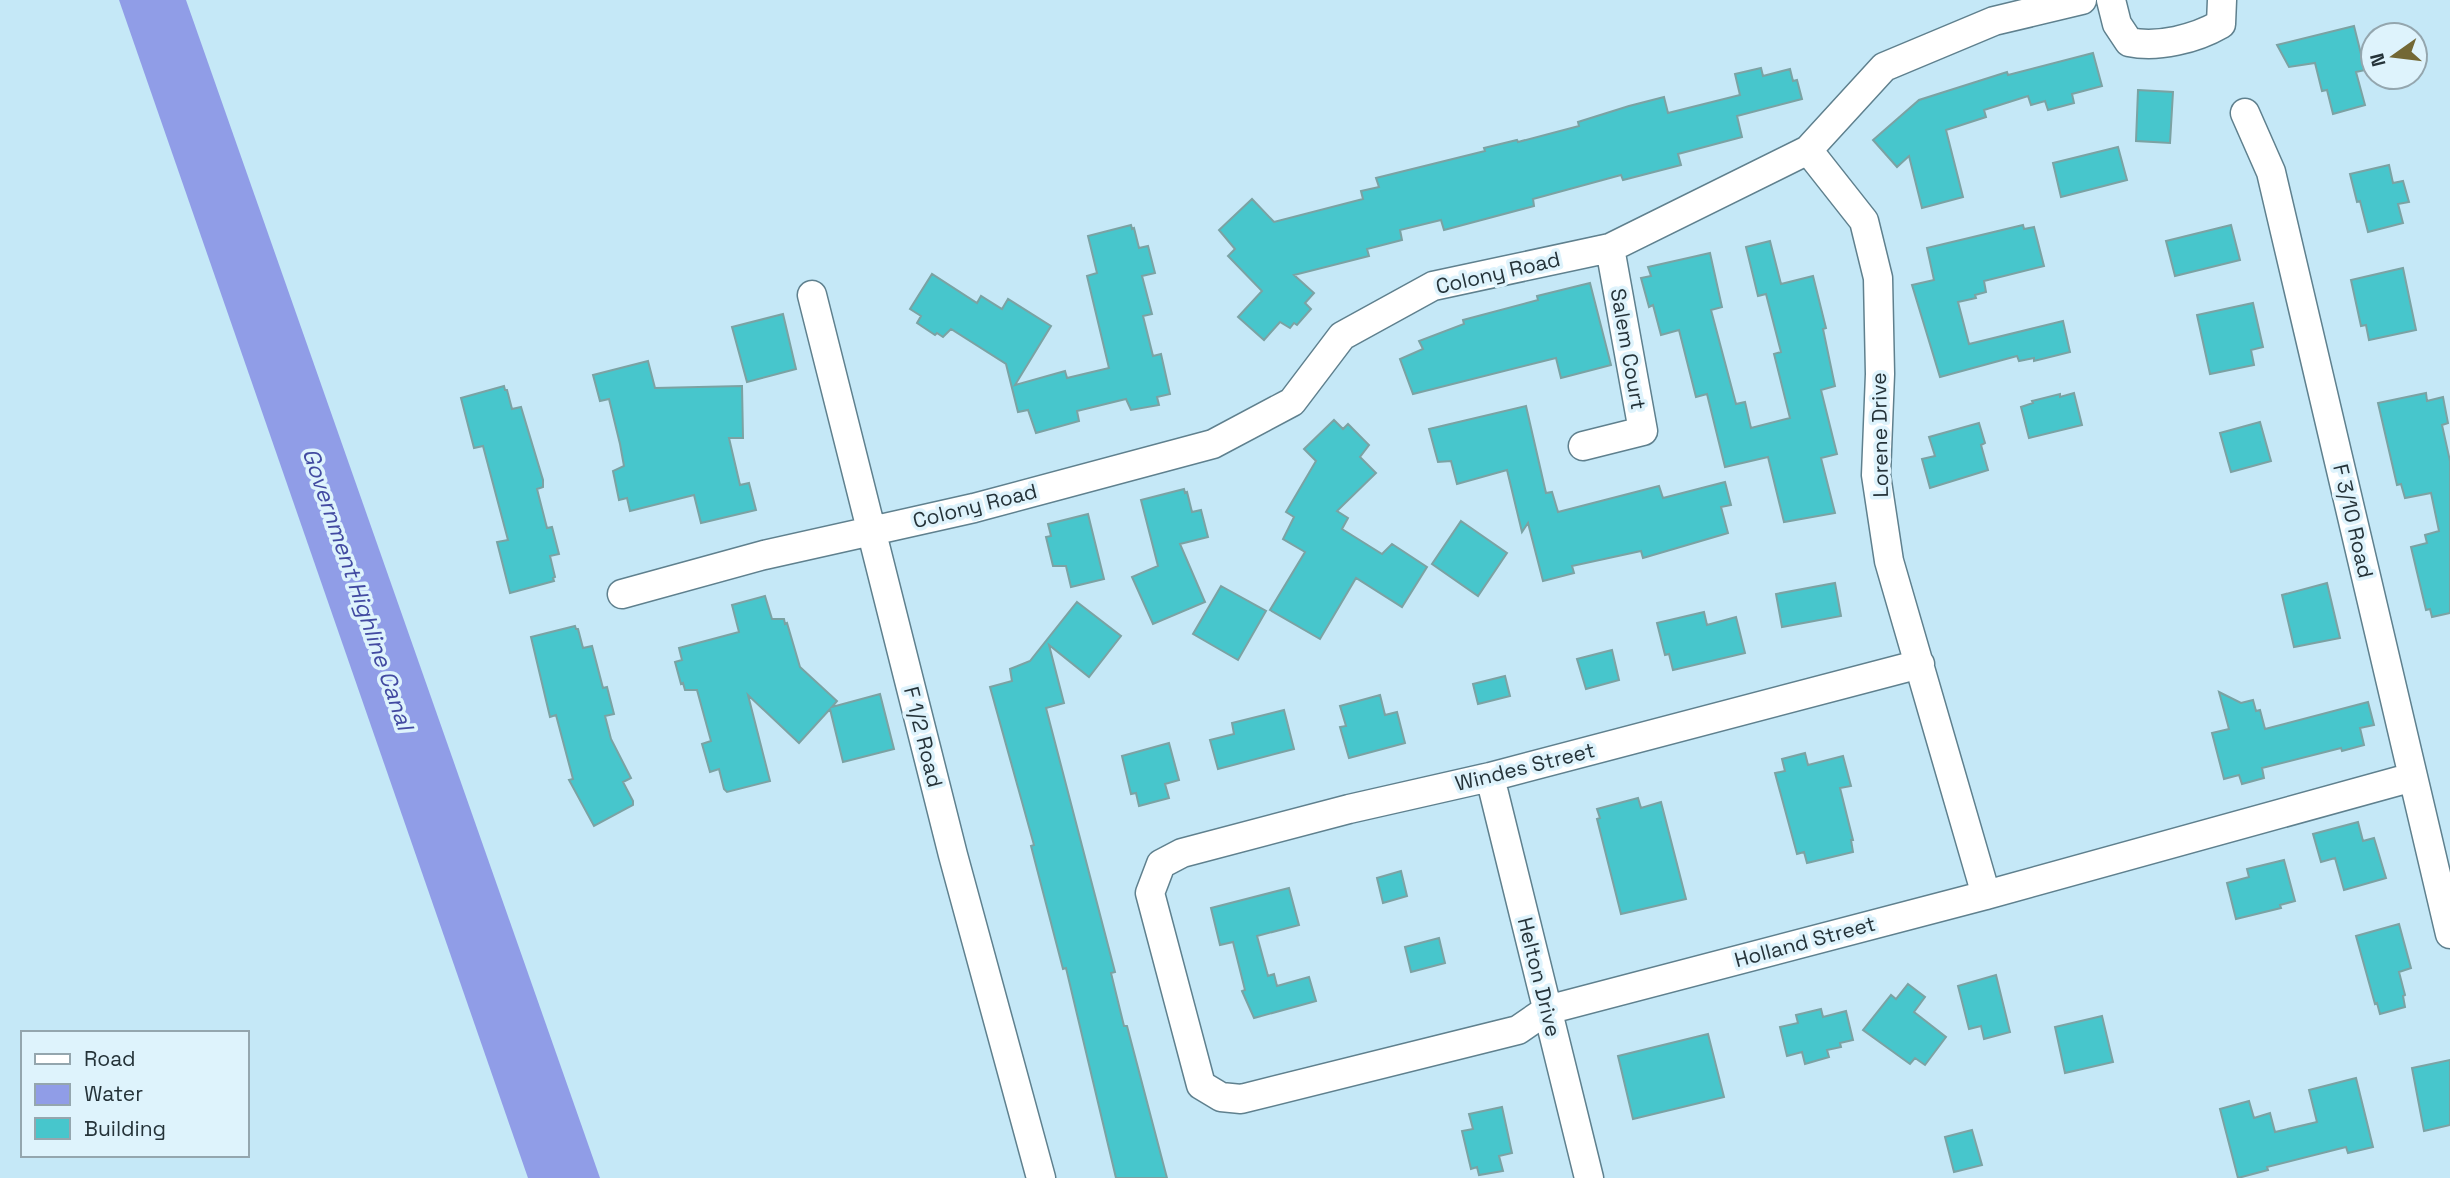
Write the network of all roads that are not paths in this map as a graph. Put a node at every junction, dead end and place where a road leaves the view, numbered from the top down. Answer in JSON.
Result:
{"nodes":[{"id":1,"x":2082,"y":0,"type":"edge"},
{"id":2,"x":2111,"y":0,"type":"edge"},
{"id":3,"x":2222,"y":0,"type":"edge"},
{"id":4,"x":1992,"y":10,"type":"edge"},
{"id":5,"x":2245,"y":113,"type":"dead end"},
{"id":6,"x":1808,"y":150,"type":"junction"},
{"id":7,"x":1610,"y":248,"type":"junction"},
{"id":8,"x":812,"y":295,"type":"dead end"},
{"id":9,"x":1583,"y":446,"type":"dead end"},
{"id":10,"x":872,"y":533,"type":"junction"},
{"id":11,"x":622,"y":594,"type":"dead end"},
{"id":12,"x":1920,"y":664,"type":"junction"},
{"id":13,"x":1490,"y":777,"type":"junction"},
{"id":14,"x":2413,"y":777,"type":"junction"},
{"id":15,"x":1986,"y":895,"type":"junction"},
{"id":16,"x":2450,"y":934,"type":"edge"},
{"id":17,"x":1547,"y":1010,"type":"junction"},
{"id":18,"x":1201,"y":1084,"type":"joint"},
{"id":19,"x":1041,"y":1178,"type":"edge"},
{"id":20,"x":1589,"y":1178,"type":"edge"}],
"edges":[{"from":1,"to":4,"type":"street","name":"Colony Road"},
{"from":2,"to":3,"type":"street"},
{"from":4,"to":6,"type":"street","name":"Colony Road"},
{"from":5,"to":14,"type":"street","name":"F 3/10 Road"},
{"from":6,"to":7,"type":"street","name":"Colony Road"},
{"from":6,"to":12,"type":"street","name":"Lorene Drive"},
{"from":7,"to":9,"type":"street","name":"Salem Court"},
{"from":7,"to":10,"type":"street","name":"Colony Road"},
{"from":8,"to":10,"type":"street","name":"F 1/2 Road"},
{"from":10,"to":11,"type":"street","name":"Colony Road"},
{"from":10,"to":19,"type":"street","name":"F 1/2 Road"},
{"from":12,"to":13,"type":"street","name":"Windes Street"},
{"from":12,"to":15,"type":"street","name":"Lorene Drive"},
{"from":13,"to":17,"type":"street","name":"Helton Drive"},
{"from":13,"to":18,"type":"street","name":"Windes Street"},
{"from":14,"to":15,"type":"street","name":"Holland Street"},
{"from":14,"to":16,"type":"street","name":"F 3/10 Road"},
{"from":15,"to":17,"type":"street","name":"Holland Street"},
{"from":17,"to":18,"type":"street","name":"Holland Street"},
{"from":17,"to":20,"type":"street","name":"Helton Drive"}]}
